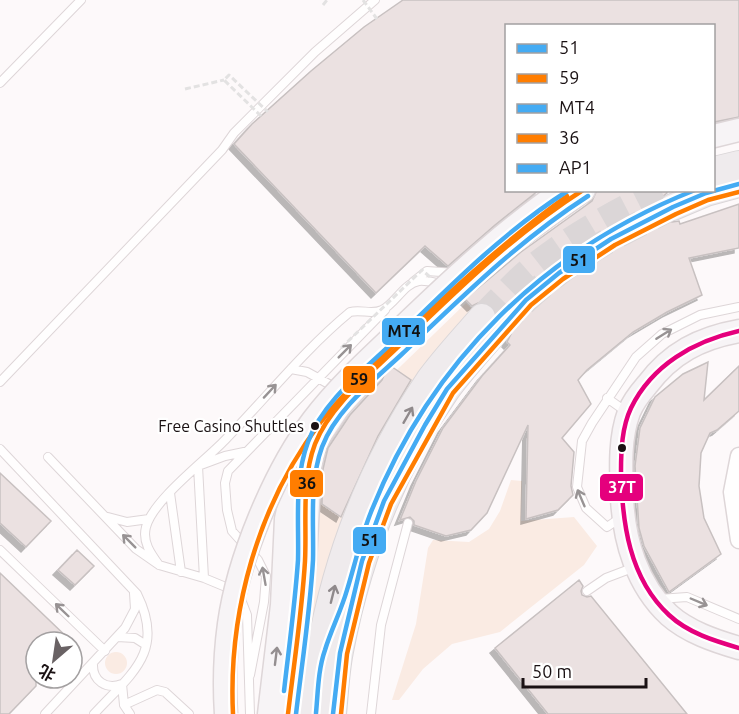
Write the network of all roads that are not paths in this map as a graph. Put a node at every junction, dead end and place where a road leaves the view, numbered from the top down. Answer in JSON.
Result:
{"nodes":[{"id":1,"x":81,"y":0,"type":"edge"},
{"id":2,"x":375,"y":0,"type":"edge"},
{"id":3,"x":0,"y":83,"type":"edge"},
{"id":4,"x":739,"y":119,"type":"edge"},
{"id":5,"x":715,"y":125,"type":"edge"},
{"id":6,"x":739,"y":129,"type":"edge"},
{"id":7,"x":715,"y":135,"type":"edge"},
{"id":8,"x":739,"y":164,"type":"edge"},
{"id":9,"x":715,"y":170,"type":"edge"},
{"id":10,"x":739,"y":184,"type":"edge"},
{"id":11,"x":715,"y":191,"type":"edge"},
{"id":12,"x":560,"y":192,"type":"edge"},
{"id":13,"x":581,"y":192,"type":"edge"},
{"id":14,"x":710,"y":192,"type":"edge"},
{"id":15,"x":673,"y":207,"type":"tunnel mouth"},
{"id":16,"x":470,"y":278,"type":"junction"},
{"id":17,"x":412,"y":283,"type":"junction"},
{"id":18,"x":387,"y":307,"type":"junction"},
{"id":19,"x":739,"y":307,"type":"edge"},
{"id":20,"x":739,"y":331,"type":"edge"},
{"id":21,"x":291,"y":369,"type":"junction"},
{"id":22,"x":318,"y":378,"type":"junction"},
{"id":23,"x":0,"y":382,"type":"edge"},
{"id":24,"x":354,"y":390,"type":"junction"},
{"id":25,"x":607,"y":398,"type":"junction"},
{"id":26,"x":629,"y":413,"type":"junction"},
{"id":27,"x":225,"y":440,"type":"junction"},
{"id":28,"x":315,"y":443,"type":"junction"},
{"id":29,"x":0,"y":449,"type":"edge"},
{"id":30,"x":244,"y":452,"type":"junction"},
{"id":31,"x":225,"y":456,"type":"junction"},
{"id":32,"x":739,"y":456,"type":"edge"},
{"id":33,"x":48,"y":457,"type":"dead end"},
{"id":34,"x":198,"y":466,"type":"junction"},
{"id":35,"x":228,"y":471,"type":"junction"},
{"id":36,"x":170,"y":493,"type":"junction"},
{"id":37,"x":102,"y":514,"type":"junction"},
{"id":38,"x":623,"y":516,"type":"junction"},
{"id":39,"x":149,"y":519,"type":"junction"},
{"id":40,"x":408,"y":523,"type":"dead end"},
{"id":41,"x":739,"y":540,"type":"edge"},
{"id":42,"x":0,"y":550,"type":"edge"},
{"id":43,"x":159,"y":565,"type":"junction"},
{"id":44,"x":636,"y":567,"type":"junction"},
{"id":45,"x":182,"y":572,"type":"junction"},
{"id":46,"x":204,"y":578,"type":"junction"},
{"id":47,"x":133,"y":590,"type":"junction"},
{"id":48,"x":587,"y":591,"type":"dead end"},
{"id":49,"x":656,"y":599,"type":"junction"},
{"id":50,"x":739,"y":619,"type":"edge"},
{"id":51,"x":117,"y":637,"type":"junction"},
{"id":52,"x":146,"y":645,"type":"junction"},
{"id":53,"x":739,"y":648,"type":"edge"},
{"id":54,"x":105,"y":651,"type":"junction"},
{"id":55,"x":93,"y":663,"type":"junction"},
{"id":56,"x":250,"y":675,"type":"junction"},
{"id":57,"x":122,"y":684,"type":"junction"},
{"id":58,"x":124,"y":705,"type":"junction"},
{"id":59,"x":323,"y":713,"type":"edge"},
{"id":60,"x":45,"y":714,"type":"edge"},
{"id":61,"x":94,"y":714,"type":"edge"},
{"id":62,"x":130,"y":714,"type":"edge"},
{"id":63,"x":189,"y":714,"type":"edge"},
{"id":64,"x":225,"y":714,"type":"edge"},
{"id":65,"x":250,"y":714,"type":"edge"},
{"id":66,"x":269,"y":714,"type":"edge"},
{"id":67,"x":288,"y":714,"type":"edge"},
{"id":68,"x":371,"y":714,"type":"edge"}],
"edges":[{"from":1,"to":3,"type":"lane"},
{"from":2,"to":23,"type":"lane"},
{"from":4,"to":5,"type":"street"},
{"from":6,"to":7,"type":"street"},
{"from":8,"to":9,"type":"main road"},
{"from":10,"to":11,"type":"main road"},
{"from":12,"to":64,"type":"street","bridge":true},
{"from":13,"to":16,"type":"street"},
{"from":14,"to":15,"type":"main road"},
{"from":16,"to":17,"type":"lane"},
{"from":16,"to":17,"type":"lane"},
{"from":16,"to":24,"type":"street"},
{"from":17,"to":18,"type":"lane"},
{"from":18,"to":21,"type":"lane"},
{"from":22,"to":18,"type":"lane","one_way":true},
{"from":25,"to":19,"type":"lane","one_way":true},
{"from":20,"to":26,"type":"street"},
{"from":21,"to":22,"type":"lane"},
{"from":27,"to":21,"type":"lane","one_way":true},
{"from":22,"to":24,"type":"lane"},
{"from":22,"to":30,"type":"lane"},
{"from":24,"to":28,"type":"street"},
{"from":25,"to":26,"type":"lane"},
{"from":38,"to":25,"type":"lane","one_way":true},
{"from":26,"to":38,"type":"street"},
{"from":27,"to":31,"type":"lane"},
{"from":27,"to":34,"type":"lane"},
{"from":66,"to":28,"type":"street","one_way":true},
{"from":28,"to":67,"type":"street"},
{"from":29,"to":47,"type":"lane"},
{"from":30,"to":31,"type":"lane"},
{"from":30,"to":35,"type":"lane"},
{"from":31,"to":34,"type":"lane"},
{"from":31,"to":35,"type":"lane"},
{"from":32,"to":41,"type":"street"},
{"from":33,"to":37,"type":"lane"},
{"from":34,"to":36,"type":"lane"},
{"from":34,"to":46,"type":"lane"},
{"from":56,"to":35,"type":"lane","one_way":true},
{"from":36,"to":39,"type":"lane"},
{"from":36,"to":45,"type":"lane"},
{"from":37,"to":39,"type":"lane"},
{"from":43,"to":37,"type":"lane","one_way":true},
{"from":38,"to":44,"type":"street"},
{"from":39,"to":43,"type":"lane"},
{"from":40,"to":68,"type":"lane"},
{"from":54,"to":42,"type":"lane","one_way":true},
{"from":43,"to":45,"type":"lane"},
{"from":44,"to":48,"type":"lane"},
{"from":44,"to":49,"type":"street"},
{"from":45,"to":46,"type":"lane"},
{"from":46,"to":56,"type":"lane"},
{"from":47,"to":51,"type":"lane"},
{"from":47,"to":52,"type":"lane"},
{"from":49,"to":50,"type":"lane","one_way":true},
{"from":49,"to":53,"type":"street"},
{"from":51,"to":52,"type":"lane"},
{"from":51,"to":54,"type":"lane"},
{"from":52,"to":57,"type":"lane"},
{"from":54,"to":55,"type":"lane"},
{"from":55,"to":57,"type":"lane"},
{"from":55,"to":60,"type":"lane"},
{"from":56,"to":65,"type":"lane"},
{"from":57,"to":58,"type":"lane"},
{"from":57,"to":61,"type":"lane"},
{"from":58,"to":62,"type":"lane"},
{"from":58,"to":63,"type":"lane"},
{"from":59,"to":59,"type":"main road","one_way":true}]}
